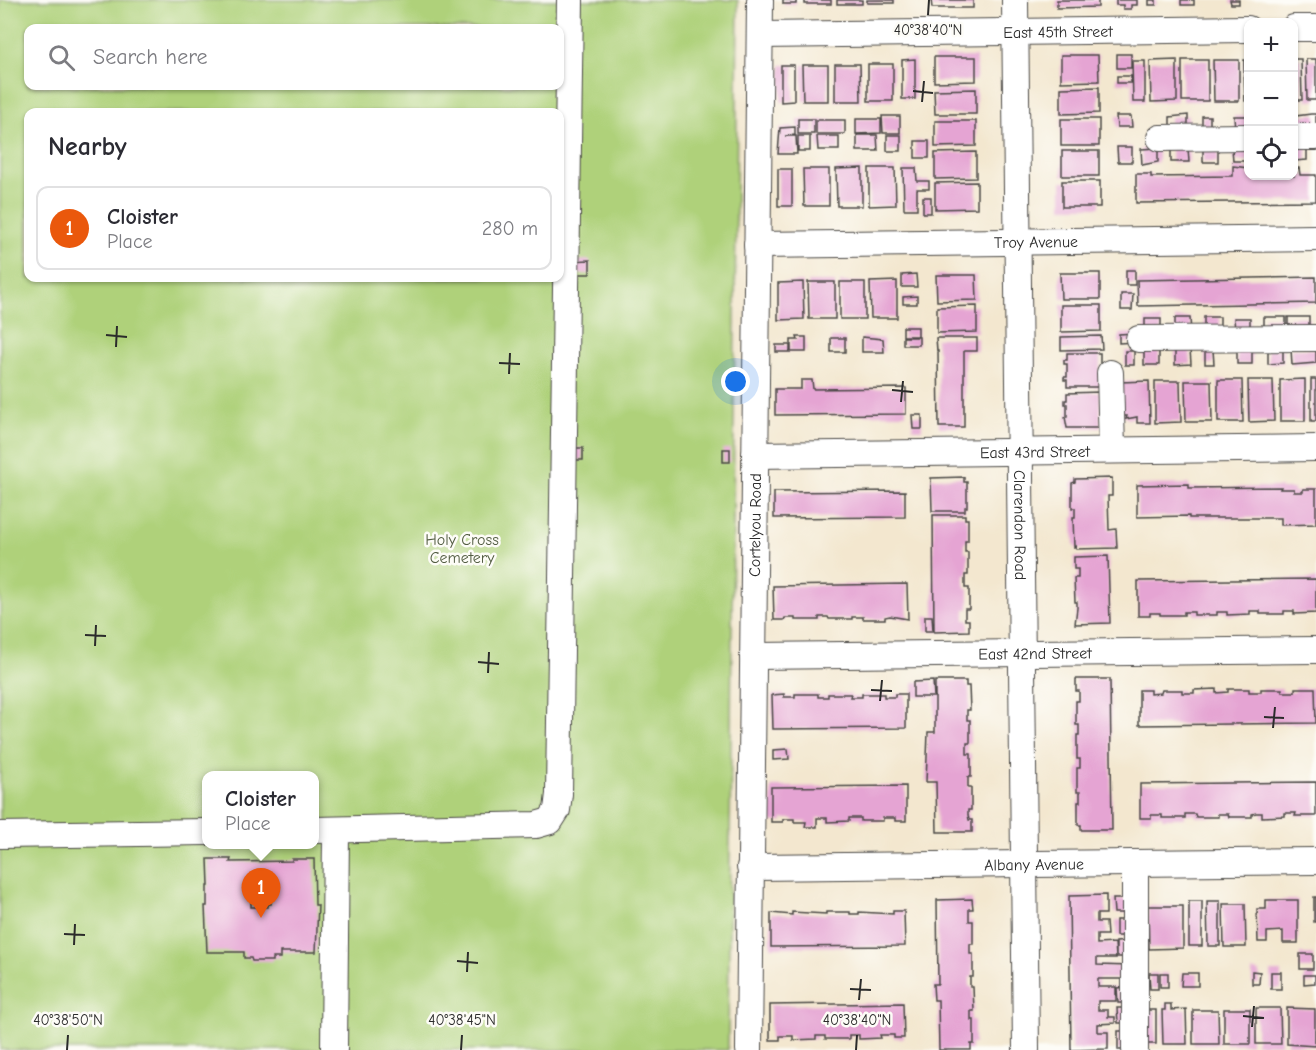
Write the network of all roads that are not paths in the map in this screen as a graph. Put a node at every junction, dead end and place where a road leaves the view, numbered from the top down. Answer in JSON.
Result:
{"nodes":[{"id":1,"x":570,"y":0,"type":"edge"},
{"id":2,"x":760,"y":0,"type":"edge"},
{"id":3,"x":1015,"y":0,"type":"edge"},
{"id":4,"x":1298,"y":28,"type":"edge"},
{"id":5,"x":1316,"y":28,"type":"edge"},
{"id":6,"x":1244,"y":29,"type":"edge"},
{"id":7,"x":1016,"y":31,"type":"junction"},
{"id":8,"x":760,"y":35,"type":"junction"},
{"id":9,"x":1244,"y":137,"type":"edge"},
{"id":10,"x":1298,"y":137,"type":"edge"},
{"id":11,"x":1316,"y":137,"type":"edge"},
{"id":12,"x":1160,"y":138,"type":"dead end"},
{"id":13,"x":1316,"y":238,"type":"edge"},
{"id":14,"x":1018,"y":242,"type":"junction"},
{"id":15,"x":757,"y":245,"type":"junction"},
{"id":16,"x":1316,"y":338,"type":"edge"},
{"id":17,"x":1139,"y":339,"type":"dead end"},
{"id":18,"x":1110,"y":373,"type":"dead end"},
{"id":19,"x":1316,"y":448,"type":"edge"},
{"id":20,"x":1112,"y":450,"type":"junction"},
{"id":21,"x":1019,"y":451,"type":"junction"},
{"id":22,"x":755,"y":455,"type":"junction"},
{"id":23,"x":1316,"y":651,"type":"edge"},
{"id":24,"x":1022,"y":653,"type":"junction"},
{"id":25,"x":753,"y":656,"type":"junction"},
{"id":26,"x":325,"y":830,"type":"edge"},
{"id":27,"x":202,"y":832,"type":"edge"},
{"id":28,"x":0,"y":835,"type":"edge"},
{"id":29,"x":1316,"y":861,"type":"edge"},
{"id":30,"x":1135,"y":863,"type":"junction"},
{"id":31,"x":1025,"y":864,"type":"junction"},
{"id":32,"x":750,"y":867,"type":"junction"},
{"id":33,"x":334,"y":1050,"type":"edge"},
{"id":34,"x":749,"y":1050,"type":"edge"},
{"id":35,"x":1026,"y":1050,"type":"edge"},
{"id":36,"x":1135,"y":1050,"type":"edge"}],
"edges":[{"from":1,"to":26,"type":"street"},
{"from":2,"to":8,"type":"street","name":"Cortelyou Road"},
{"from":3,"to":7,"type":"street","name":"Clarendon Road"},
{"from":4,"to":5,"type":"street"},
{"from":6,"to":7,"type":"street","name":"East 45th Street"},
{"from":7,"to":8,"type":"street","name":"East 45th Street"},
{"from":7,"to":14,"type":"street","name":"Clarendon Road"},
{"from":8,"to":15,"type":"street","name":"Cortelyou Road"},
{"from":9,"to":12,"type":"street"},
{"from":10,"to":11,"type":"street"},
{"from":13,"to":14,"type":"street","name":"Troy Avenue"},
{"from":14,"to":15,"type":"street","name":"Troy Avenue"},
{"from":14,"to":21,"type":"street","name":"Clarendon Road"},
{"from":15,"to":22,"type":"street","name":"Cortelyou Road"},
{"from":16,"to":17,"type":"street"},
{"from":18,"to":20,"type":"street"},
{"from":19,"to":20,"type":"street","name":"East 43rd Street"},
{"from":20,"to":21,"type":"street","name":"East 43rd Street"},
{"from":21,"to":22,"type":"street","name":"East 43rd Street"},
{"from":21,"to":24,"type":"street","name":"Clarendon Road"},
{"from":22,"to":25,"type":"street","name":"Cortelyou Road"},
{"from":23,"to":24,"type":"street","name":"East 42nd Street"},
{"from":24,"to":25,"type":"street","name":"East 42nd Street"},
{"from":24,"to":31,"type":"street","name":"Clarendon Road"},
{"from":25,"to":32,"type":"street","name":"Cortelyou Road"},
{"from":26,"to":33,"type":"street"},
{"from":27,"to":28,"type":"street"},
{"from":29,"to":30,"type":"street","name":"Albany Avenue"},
{"from":30,"to":31,"type":"street","name":"Albany Avenue"},
{"from":30,"to":36,"type":"street"},
{"from":31,"to":32,"type":"street","name":"Albany Avenue"},
{"from":31,"to":35,"type":"street","name":"Clarendon Road"},
{"from":32,"to":34,"type":"street","name":"Cortelyou Road"}]}
